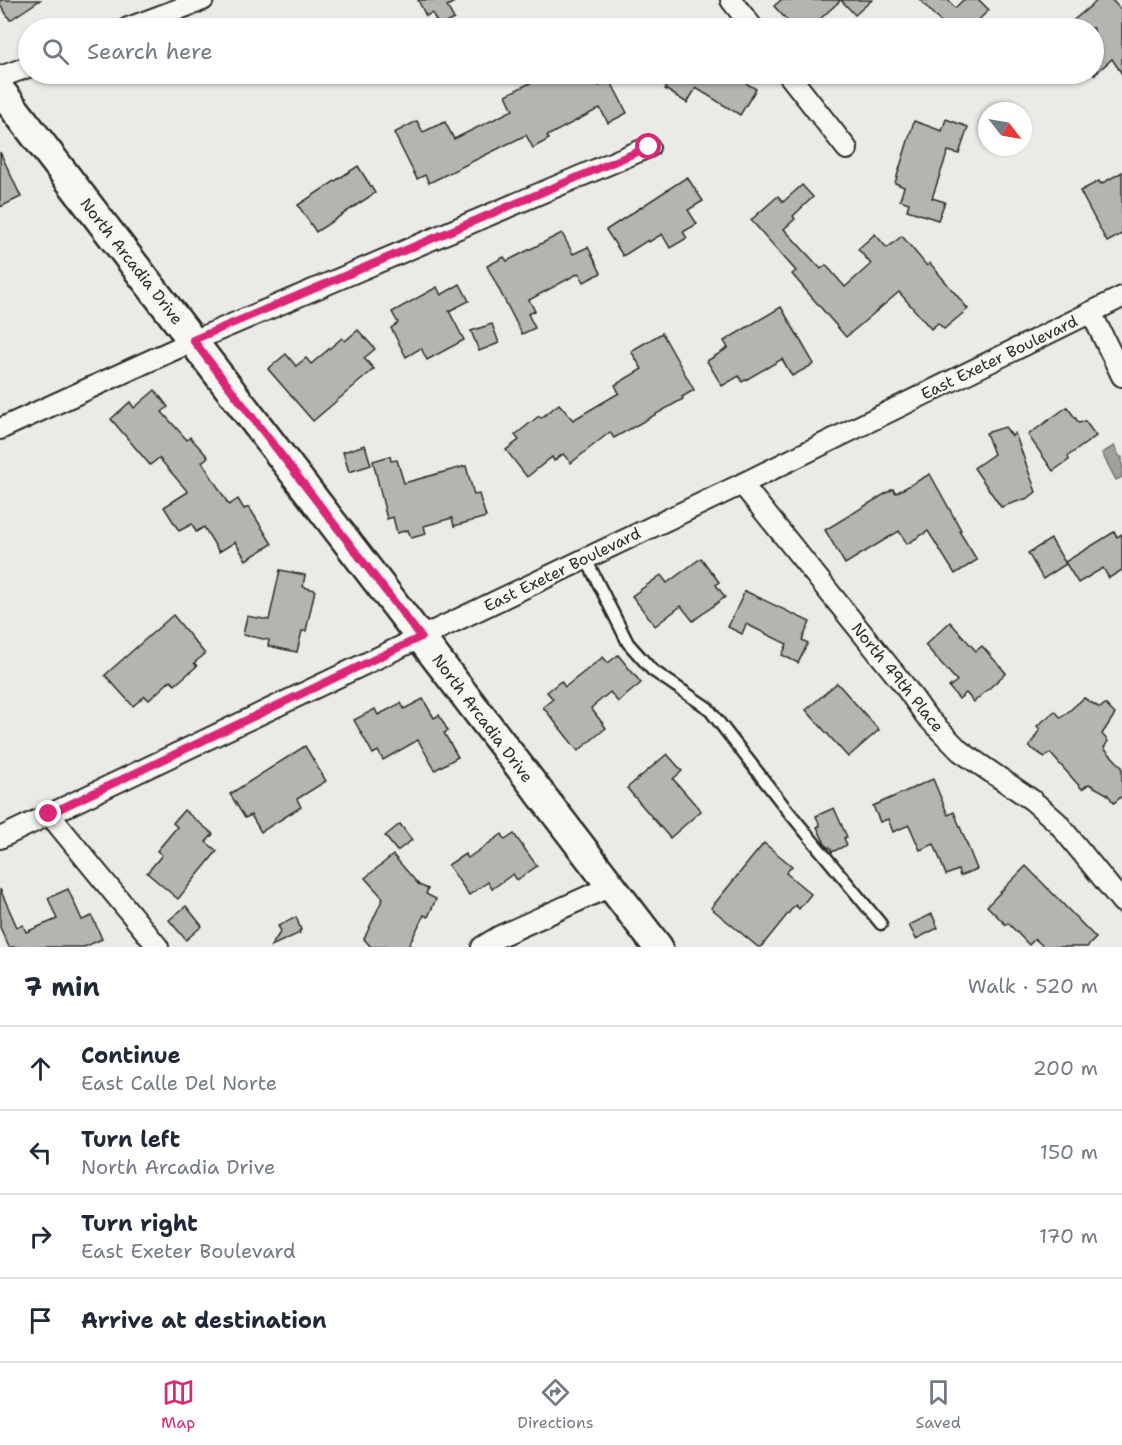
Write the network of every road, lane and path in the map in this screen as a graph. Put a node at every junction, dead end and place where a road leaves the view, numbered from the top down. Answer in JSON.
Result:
{"nodes":[{"id":1,"x":203,"y":0,"type":"edge"},
{"id":2,"x":731,"y":0,"type":"edge"},
{"id":3,"x":155,"y":18,"type":"edge"},
{"id":4,"x":745,"y":18,"type":"edge"},
{"id":5,"x":18,"y":71,"type":"edge"},
{"id":6,"x":0,"y":77,"type":"edge"},
{"id":7,"x":796,"y":84,"type":"edge"},
{"id":8,"x":0,"y":90,"type":"edge"},
{"id":9,"x":649,"y":147,"type":"dead end"},
{"id":10,"x":847,"y":149,"type":"dead end"},
{"id":11,"x":1122,"y":297,"type":"edge"},
{"id":12,"x":1091,"y":312,"type":"junction"},
{"id":13,"x":193,"y":340,"type":"junction"},
{"id":14,"x":1122,"y":376,"type":"edge"},
{"id":15,"x":0,"y":429,"type":"edge"},
{"id":16,"x":742,"y":484,"type":"junction"},
{"id":17,"x":585,"y":557,"type":"junction"},
{"id":18,"x":421,"y":637,"type":"junction"},
{"id":19,"x":49,"y":814,"type":"junction"},
{"id":20,"x":0,"y":838,"type":"edge"},
{"id":21,"x":611,"y":886,"type":"junction"},
{"id":22,"x":1122,"y":902,"type":"edge"},
{"id":23,"x":881,"y":924,"type":"dead end"},
{"id":24,"x":158,"y":947,"type":"edge"},
{"id":25,"x":482,"y":947,"type":"edge"},
{"id":26,"x":658,"y":947,"type":"edge"}],
"edges":[{"from":1,"to":3,"type":"street"},
{"from":2,"to":4,"type":"street"},
{"from":5,"to":6,"type":"street"},
{"from":7,"to":10,"type":"street"},
{"from":8,"to":13,"type":"street","name":"North Arcadia Drive"},
{"from":9,"to":13,"type":"street"},
{"from":11,"to":12,"type":"street","name":"East Exeter Boulevard"},
{"from":12,"to":14,"type":"street"},
{"from":12,"to":16,"type":"street","name":"East Exeter Boulevard"},
{"from":13,"to":15,"type":"street"},
{"from":13,"to":18,"type":"street","name":"North Arcadia Drive"},
{"from":16,"to":17,"type":"street","name":"East Exeter Boulevard"},
{"from":16,"to":22,"type":"street","name":"North 49th Place"},
{"from":17,"to":18,"type":"street","name":"East Exeter Boulevard"},
{"from":17,"to":23,"type":"lane"},
{"from":18,"to":19,"type":"street","name":"East Exeter Boulevard"},
{"from":18,"to":21,"type":"street","name":"North Arcadia Drive"},
{"from":19,"to":20,"type":"street","name":"East Exeter Boulevard"},
{"from":19,"to":24,"type":"street"},
{"from":21,"to":25,"type":"street"},
{"from":21,"to":26,"type":"street","name":"North Arcadia Drive"}]}
